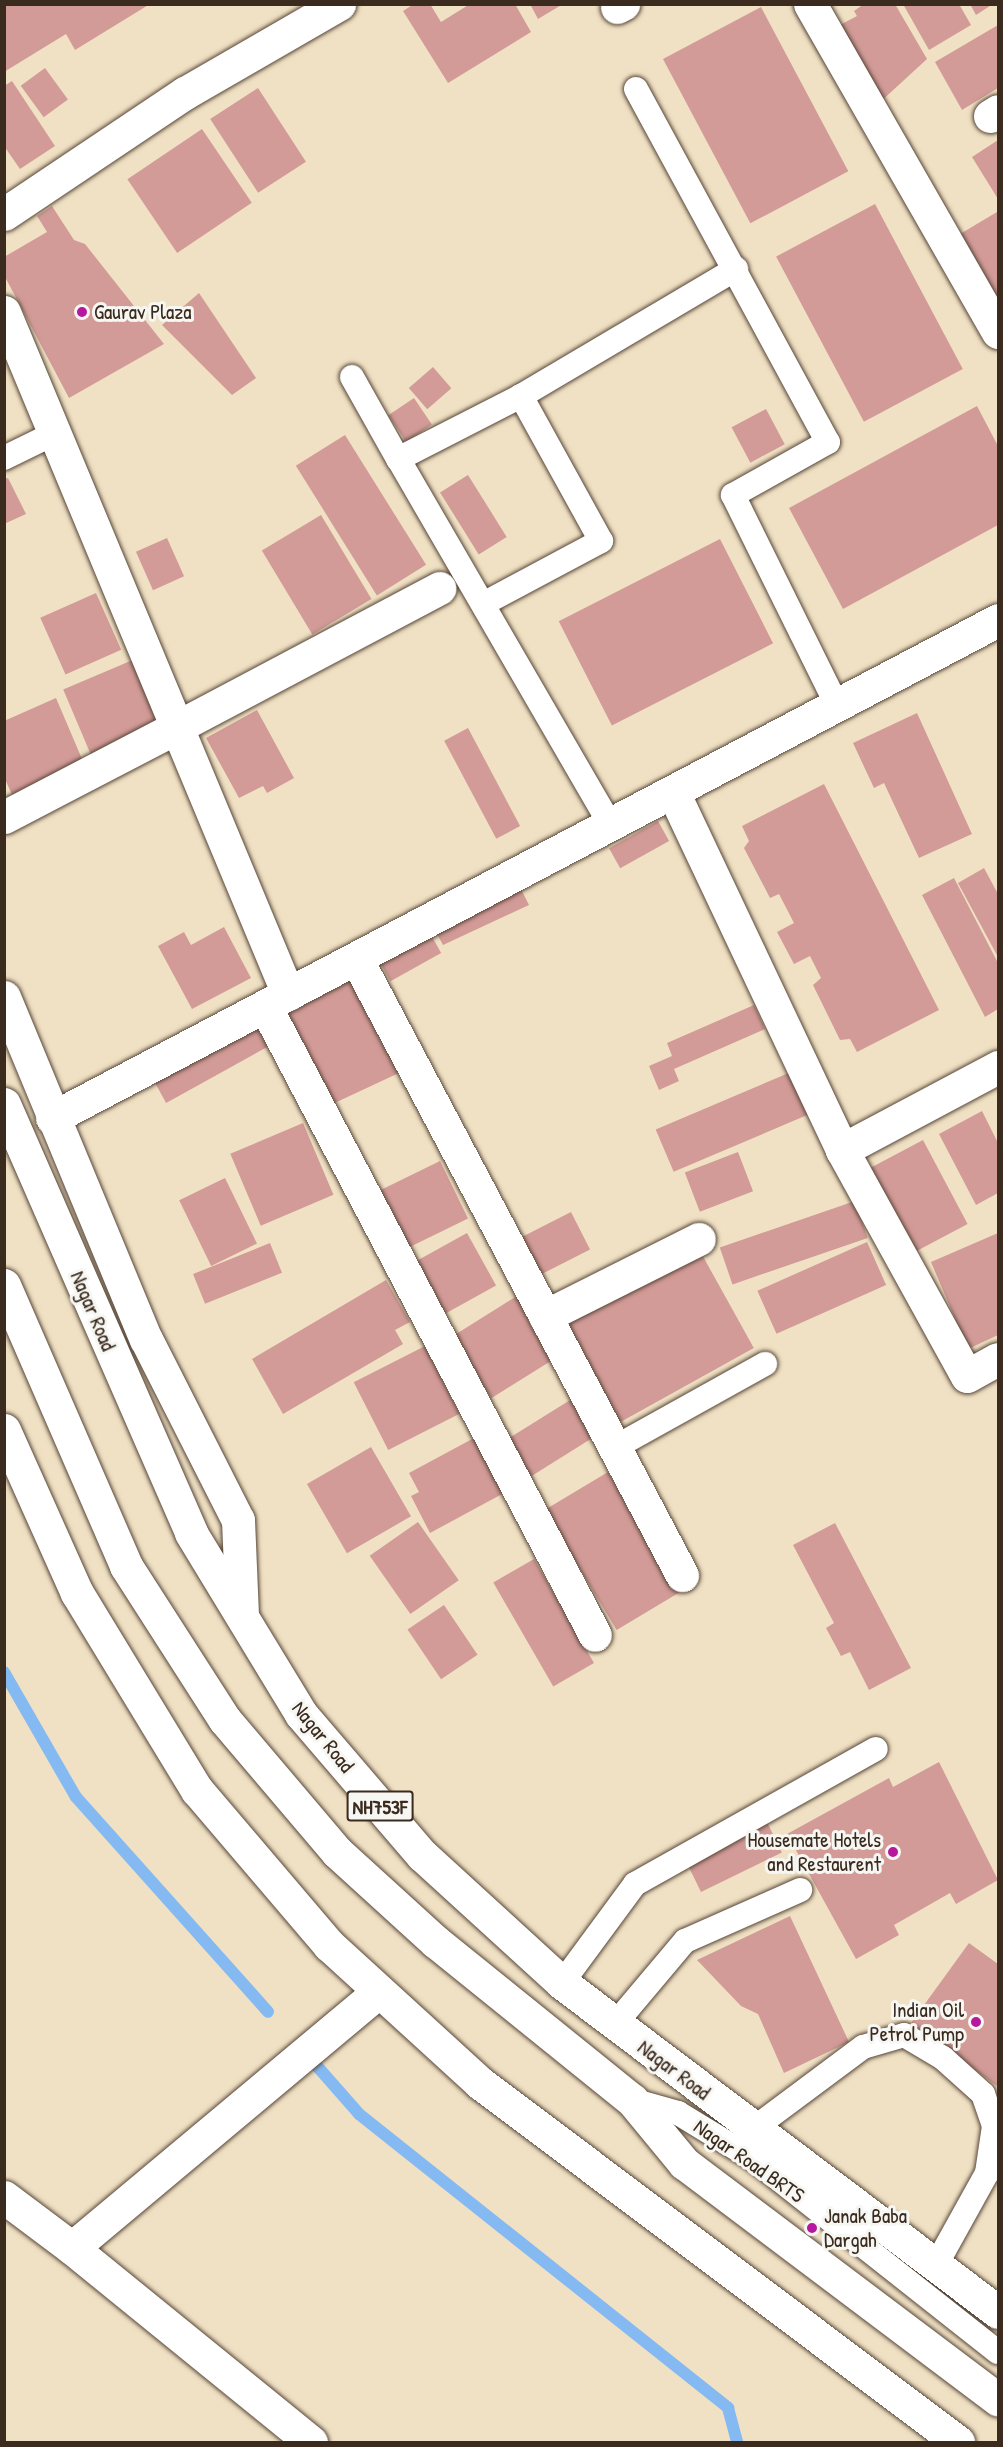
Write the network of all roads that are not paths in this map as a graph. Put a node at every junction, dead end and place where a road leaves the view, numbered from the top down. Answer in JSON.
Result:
{"nodes":[{"id":1,"x":339,"y":4,"type":"edge"},
{"id":2,"x":810,"y":4,"type":"edge"},
{"id":3,"x":636,"y":89,"type":"dead end"},
{"id":4,"x":4,"y":214,"type":"edge"},
{"id":5,"x":736,"y":269,"type":"junction"},
{"id":6,"x":4,"y":312,"type":"edge"},
{"id":7,"x":999,"y":333,"type":"edge"},
{"id":8,"x":352,"y":377,"type":"dead end"},
{"id":9,"x":521,"y":396,"type":"junction"},
{"id":10,"x":55,"y":433,"type":"junction"},
{"id":11,"x":4,"y":458,"type":"edge"},
{"id":12,"x":398,"y":459,"type":"junction"},
{"id":13,"x":439,"y":588,"type":"dead end"},
{"id":14,"x":483,"y":604,"type":"junction"},
{"id":15,"x":999,"y":620,"type":"edge"},
{"id":16,"x":837,"y":705,"type":"junction"},
{"id":17,"x":177,"y":727,"type":"junction"},
{"id":18,"x":673,"y":792,"type":"junction"},
{"id":19,"x":4,"y":817,"type":"edge"},
{"id":20,"x":610,"y":824,"type":"junction"},
{"id":21,"x":356,"y":958,"type":"junction"},
{"id":22,"x":4,"y":997,"type":"edge"},
{"id":23,"x":276,"y":1000,"type":"junction"},
{"id":24,"x":999,"y":1067,"type":"edge"},
{"id":25,"x":4,"y":1104,"type":"edge"},
{"id":26,"x":52,"y":1118,"type":"junction"},
{"id":27,"x":842,"y":1150,"type":"junction"},
{"id":28,"x":699,"y":1239,"type":"dead end"},
{"id":29,"x":4,"y":1285,"type":"edge"},
{"id":30,"x":545,"y":1316,"type":"junction"},
{"id":31,"x":999,"y":1359,"type":"edge"},
{"id":32,"x":765,"y":1364,"type":"dead end"},
{"id":33,"x":4,"y":1430,"type":"edge"},
{"id":34,"x":614,"y":1448,"type":"junction"},
{"id":35,"x":682,"y":1575,"type":"dead end"},
{"id":36,"x":242,"y":1616,"type":"junction"},
{"id":37,"x":595,"y":1635,"type":"dead end"},
{"id":38,"x":876,"y":1749,"type":"dead end"},
{"id":39,"x":800,"y":1890,"type":"dead end"},
{"id":40,"x":562,"y":1983,"type":"junction"},
{"id":41,"x":377,"y":1993,"type":"junction"},
{"id":42,"x":615,"y":2024,"type":"junction"},
{"id":43,"x":632,"y":2100,"type":"junction"},
{"id":44,"x":753,"y":2129,"type":"junction"},
{"id":45,"x":4,"y":2197,"type":"edge"},
{"id":46,"x":72,"y":2247,"type":"junction"},
{"id":47,"x":936,"y":2265,"type":"junction"},
{"id":48,"x":996,"y":2305,"type":"edge"},
{"id":49,"x":999,"y":2352,"type":"edge"},
{"id":50,"x":999,"y":2400,"type":"edge"},
{"id":51,"x":311,"y":2442,"type":"edge"},
{"id":52,"x":958,"y":2442,"type":"edge"}],
"edges":[{"from":1,"to":4,"type":"main road"},
{"from":2,"to":7,"type":"main road"},
{"from":3,"to":5,"type":"lane"},
{"from":5,"to":9,"type":"lane"},
{"from":5,"to":16,"type":"lane"},
{"from":6,"to":10,"type":"main road"},
{"from":8,"to":12,"type":"lane"},
{"from":9,"to":12,"type":"lane"},
{"from":9,"to":14,"type":"lane"},
{"from":10,"to":11,"type":"lane"},
{"from":10,"to":17,"type":"main road"},
{"from":12,"to":14,"type":"lane"},
{"from":13,"to":17,"type":"main road"},
{"from":14,"to":20,"type":"lane"},
{"from":15,"to":16,"type":"main road"},
{"from":16,"to":18,"type":"main road"},
{"from":17,"to":19,"type":"main road"},
{"from":17,"to":23,"type":"main road"},
{"from":18,"to":20,"type":"main road"},
{"from":18,"to":27,"type":"main road"},
{"from":20,"to":21,"type":"main road"},
{"from":21,"to":23,"type":"main road"},
{"from":21,"to":30,"type":"main road"},
{"from":22,"to":26,"type":"main road"},
{"from":23,"to":26,"type":"main road"},
{"from":23,"to":37,"type":"main road"},
{"from":24,"to":27,"type":"main road"},
{"from":25,"to":36,"type":"main road","name":"Nagar Road","number":"NH753F"},
{"from":26,"to":36,"type":"main road"},
{"from":27,"to":31,"type":"main road"},
{"from":28,"to":30,"type":"main road"},
{"from":29,"to":43,"type":"main road"},
{"from":30,"to":34,"type":"main road"},
{"from":32,"to":34,"type":"lane"},
{"from":33,"to":41,"type":"main road"},
{"from":34,"to":35,"type":"main road"},
{"from":36,"to":40,"type":"main road","name":"Nagar Road","number":"NH753F"},
{"from":38,"to":40,"type":"lane"},
{"from":39,"to":42,"type":"lane"},
{"from":40,"to":42,"type":"main road","name":"Nagar Road","number":"NH753F"},
{"from":41,"to":46,"type":"main road"},
{"from":41,"to":52,"type":"main road"},
{"from":42,"to":44,"type":"main road","name":"Nagar Road","number":"NH753F"},
{"from":43,"to":49,"type":"lane","name":"Nagar Road BRTS"},
{"from":43,"to":50,"type":"main road"},
{"from":44,"to":47,"type":"main road","name":"Nagar Road","number":"NH753F"},
{"from":44,"to":47,"type":"lane"},
{"from":45,"to":46,"type":"main road"},
{"from":46,"to":51,"type":"main road"},
{"from":47,"to":48,"type":"main road","name":"Nagar Road","number":"NH753F"}]}
